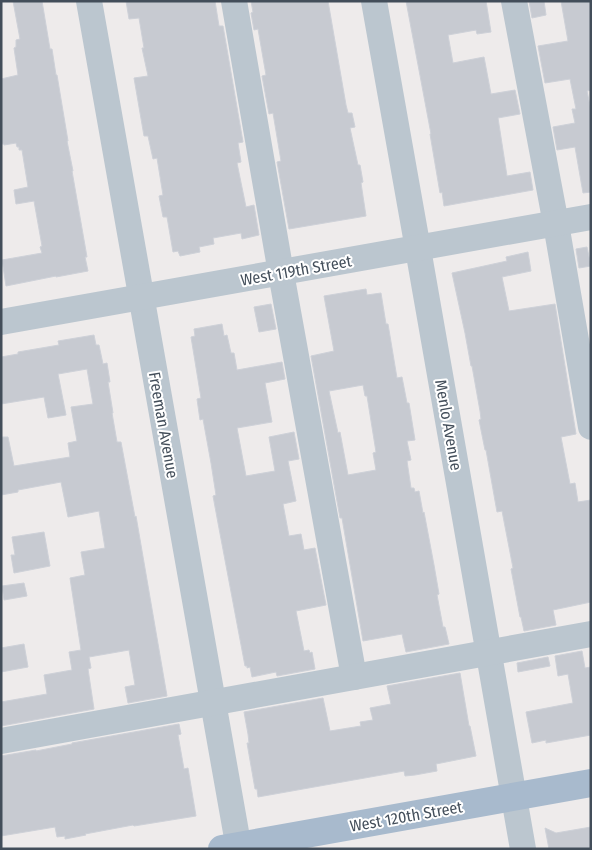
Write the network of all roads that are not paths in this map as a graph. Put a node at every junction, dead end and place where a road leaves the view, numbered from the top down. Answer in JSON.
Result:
{"nodes":[{"id":1,"x":89,"y":1,"type":"edge"},
{"id":2,"x":234,"y":1,"type":"edge"},
{"id":3,"x":374,"y":1,"type":"edge"},
{"id":4,"x":514,"y":1,"type":"edge"},
{"id":5,"x":591,"y":218,"type":"edge"},
{"id":6,"x":556,"y":224,"type":"junction"},
{"id":7,"x":418,"y":249,"type":"junction"},
{"id":8,"x":280,"y":273,"type":"junction"},
{"id":9,"x":142,"y":297,"type":"junction"},
{"id":10,"x":1,"y":322,"type":"edge"},
{"id":11,"x":591,"y":427,"type":"edge"},
{"id":12,"x":591,"y":634,"type":"edge"},
{"id":13,"x":488,"y":652,"type":"junction"},
{"id":14,"x":354,"y":677,"type":"junction"},
{"id":15,"x":213,"y":703,"type":"junction"},
{"id":16,"x":1,"y":740,"type":"edge"},
{"id":17,"x":591,"y":783,"type":"edge"},
{"id":18,"x":514,"y":796,"type":"junction"},
{"id":19,"x":233,"y":848,"type":"edge"},
{"id":20,"x":523,"y":849,"type":"edge"}],
"edges":[{"from":1,"to":9,"type":"street","name":"Freeman Avenue"},
{"from":2,"to":8,"type":"street"},
{"from":3,"to":7,"type":"street","name":"Menlo Avenue"},
{"from":4,"to":6,"type":"street"},
{"from":5,"to":6,"type":"street","name":"West 119th Street"},
{"from":6,"to":7,"type":"street","name":"West 119th Street"},
{"from":6,"to":11,"type":"street"},
{"from":7,"to":8,"type":"street","name":"West 119th Street"},
{"from":7,"to":13,"type":"street","name":"Menlo Avenue"},
{"from":8,"to":9,"type":"street","name":"West 119th Street"},
{"from":8,"to":14,"type":"street"},
{"from":9,"to":10,"type":"street","name":"West 119th Street"},
{"from":9,"to":15,"type":"street","name":"Freeman Avenue"},
{"from":12,"to":13,"type":"street"},
{"from":13,"to":14,"type":"street"},
{"from":13,"to":18,"type":"street","name":"Menlo Avenue"},
{"from":14,"to":15,"type":"street"},
{"from":15,"to":16,"type":"street"},
{"from":15,"to":19,"type":"street","name":"Freeman Avenue"},
{"from":17,"to":18,"type":"main road","name":"West 120th Street"},
{"from":18,"to":19,"type":"main road","name":"West 120th Street"},
{"from":18,"to":20,"type":"street","name":"Menlo Avenue"}]}
